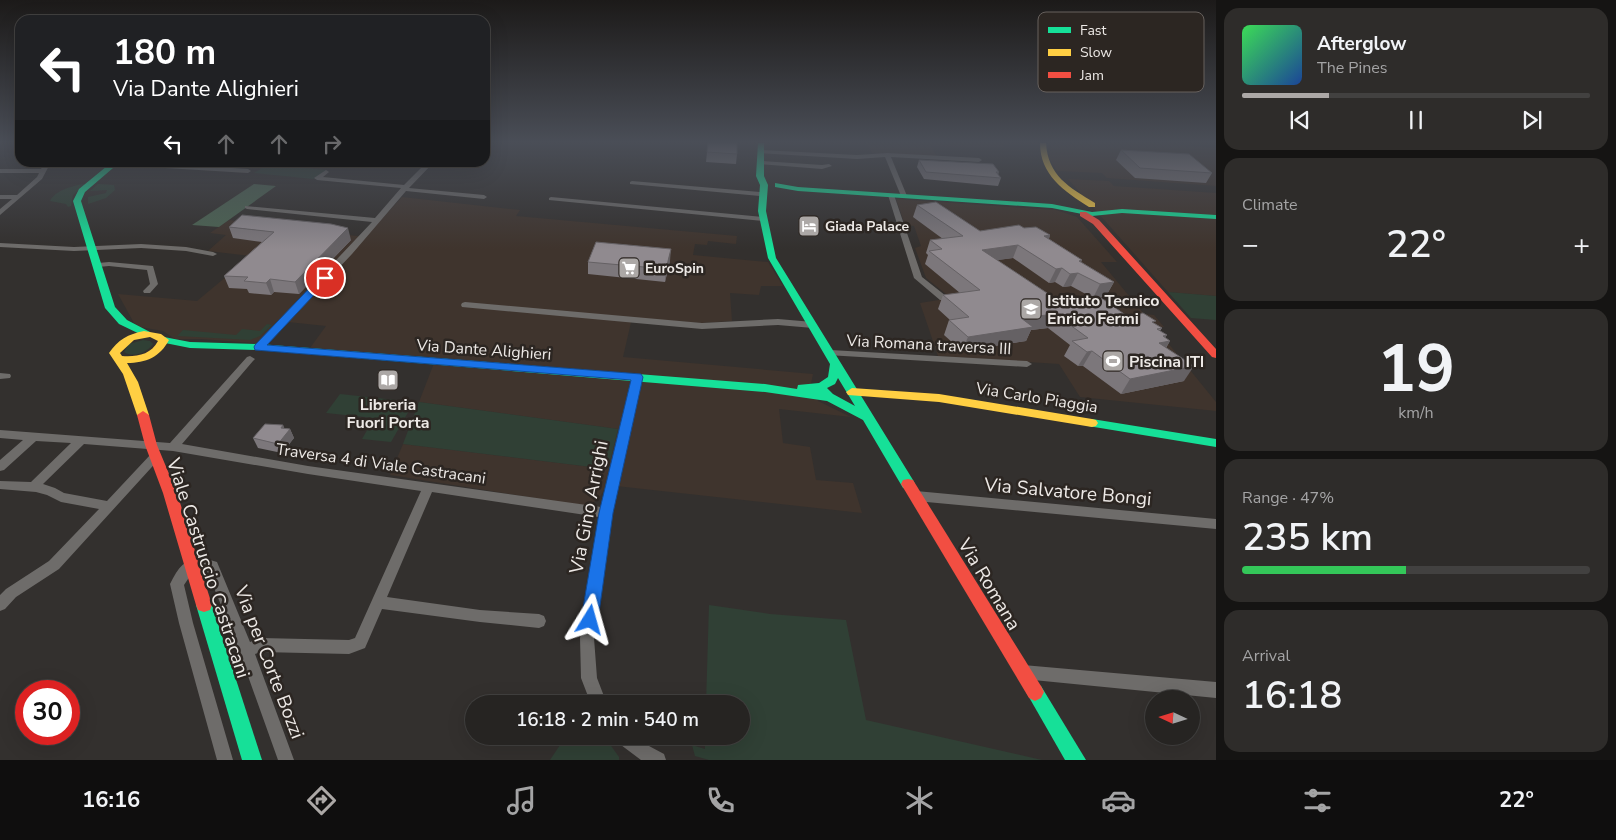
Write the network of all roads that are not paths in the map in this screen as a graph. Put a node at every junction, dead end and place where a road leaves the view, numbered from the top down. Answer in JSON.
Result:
{"nodes":[{"id":1,"x":39,"y":178,"type":"edge"},
{"id":2,"x":99,"y":178,"type":"edge"},
{"id":3,"x":322,"y":178,"type":"edge"},
{"id":4,"x":415,"y":178,"type":"edge"},
{"id":5,"x":768,"y":178,"type":"edge"},
{"id":6,"x":897,"y":178,"type":"edge"},
{"id":7,"x":1057,"y":178,"type":"edge"},
{"id":8,"x":632,"y":183,"type":"dead end"},
{"id":9,"x":405,"y":188,"type":"junction"},
{"id":10,"x":1066,"y":188,"type":"junction"},
{"id":11,"x":769,"y":189,"type":"junction"},
{"id":12,"x":891,"y":195,"type":"junction"},
{"id":13,"x":904,"y":196,"type":"junction"},
{"id":14,"x":0,"y":197,"type":"edge"},
{"id":15,"x":18,"y":197,"type":"junction"},
{"id":16,"x":484,"y":197,"type":"dead end"},
{"id":17,"x":551,"y":199,"type":"dead end"},
{"id":18,"x":247,"y":207,"type":"dead end"},
{"id":19,"x":1076,"y":207,"type":"junction"},
{"id":20,"x":1097,"y":212,"type":"junction"},
{"id":21,"x":0,"y":213,"type":"edge"},
{"id":22,"x":1216,"y":217,"type":"edge"},
{"id":23,"x":763,"y":219,"type":"junction"},
{"id":24,"x":376,"y":220,"type":"junction"},
{"id":25,"x":0,"y":245,"type":"edge"},
{"id":26,"x":93,"y":248,"type":"junction"},
{"id":27,"x":213,"y":254,"type":"dead end"},
{"id":28,"x":98,"y":265,"type":"junction"},
{"id":29,"x":147,"y":291,"type":"dead end"},
{"id":30,"x":943,"y":298,"type":"edge"},
{"id":31,"x":465,"y":305,"type":"dead end"},
{"id":32,"x":123,"y":322,"type":"junction"},
{"id":33,"x":813,"y":325,"type":"junction"},
{"id":34,"x":146,"y":334,"type":"junction"},
{"id":35,"x":164,"y":340,"type":"junction"},
{"id":36,"x":126,"y":341,"type":"junction"},
{"id":37,"x":190,"y":345,"type":"junction"},
{"id":38,"x":259,"y":347,"type":"junction"},
{"id":39,"x":154,"y":353,"type":"junction"},
{"id":40,"x":830,"y":353,"type":"junction"},
{"id":41,"x":1216,"y":355,"type":"edge"},
{"id":42,"x":139,"y":358,"type":"junction"},
{"id":43,"x":119,"y":359,"type":"junction"},
{"id":44,"x":250,"y":359,"type":"dead end"},
{"id":45,"x":836,"y":363,"type":"junction"},
{"id":46,"x":1027,"y":364,"type":"dead end"},
{"id":47,"x":637,"y":377,"type":"junction"},
{"id":48,"x":135,"y":387,"type":"junction"},
{"id":49,"x":829,"y":392,"type":"junction"},
{"id":50,"x":852,"y":392,"type":"junction"},
{"id":51,"x":874,"y":427,"type":"junction"},
{"id":52,"x":0,"y":434,"type":"edge"},
{"id":53,"x":34,"y":436,"type":"junction"},
{"id":54,"x":81,"y":440,"type":"junction"},
{"id":55,"x":1216,"y":443,"type":"edge"},
{"id":56,"x":173,"y":447,"type":"junction"},
{"id":57,"x":153,"y":451,"type":"junction"},
{"id":58,"x":0,"y":467,"type":"edge"},
{"id":59,"x":0,"y":485,"type":"edge"},
{"id":60,"x":36,"y":487,"type":"junction"},
{"id":61,"x":428,"y":488,"type":"junction"},
{"id":62,"x":916,"y":496,"type":"junction"},
{"id":63,"x":110,"y":506,"type":"junction"},
{"id":64,"x":606,"y":513,"type":"junction"},
{"id":65,"x":1216,"y":524,"type":"edge"},
{"id":66,"x":191,"y":564,"type":"junction"},
{"id":67,"x":6,"y":595,"type":"edge"},
{"id":68,"x":379,"y":602,"type":"junction"},
{"id":69,"x":0,"y":605,"type":"edge"},
{"id":70,"x":540,"y":621,"type":"dead end"},
{"id":71,"x":246,"y":651,"type":"junction"},
{"id":72,"x":1022,"y":672,"type":"junction"},
{"id":73,"x":1216,"y":690,"type":"edge"},
{"id":74,"x":595,"y":695,"type":"edge"},
{"id":75,"x":634,"y":745,"type":"edge"},
{"id":76,"x":225,"y":760,"type":"edge"},
{"id":77,"x":252,"y":760,"type":"edge"},
{"id":78,"x":286,"y":760,"type":"edge"},
{"id":79,"x":658,"y":760,"type":"edge"},
{"id":80,"x":1076,"y":760,"type":"edge"}],
"edges":[{"from":1,"to":15,"type":"street"},
{"from":2,"to":26,"type":"main road"},
{"from":3,"to":9,"type":"street"},
{"from":4,"to":9,"type":"street"},
{"from":5,"to":11,"type":"main road"},
{"from":6,"to":13,"type":"street"},
{"from":7,"to":10,"type":"main road"},
{"from":8,"to":11,"type":"street"},
{"from":9,"to":16,"type":"street"},
{"from":9,"to":24,"type":"street"},
{"from":10,"to":19,"type":"main road"},
{"from":10,"to":20,"type":"main road"},
{"from":11,"to":12,"type":"main road"},
{"from":11,"to":23,"type":"main road","name":"Via Romana"},
{"from":12,"to":13,"type":"main road"},
{"from":12,"to":30,"type":"street"},
{"from":13,"to":19,"type":"main road"},
{"from":14,"to":15,"type":"street"},
{"from":15,"to":21,"type":"street"},
{"from":17,"to":23,"type":"street"},
{"from":18,"to":24,"type":"street"},
{"from":19,"to":20,"type":"main road"},
{"from":20,"to":22,"type":"main road"},
{"from":20,"to":41,"type":"main road"},
{"from":23,"to":33,"type":"main road","name":"Via Romana"},
{"from":24,"to":38,"type":"street"},
{"from":25,"to":26,"type":"street"},
{"from":26,"to":27,"type":"street"},
{"from":26,"to":28,"type":"main road"},
{"from":28,"to":29,"type":"street"},
{"from":28,"to":32,"type":"main road"},
{"from":31,"to":33,"type":"street"},
{"from":32,"to":34,"type":"main road"},
{"from":32,"to":36,"type":"main road"},
{"from":33,"to":40,"type":"main road","name":"Via Romana"},
{"from":34,"to":35,"type":"main road"},
{"from":34,"to":36,"type":"main road"},
{"from":35,"to":37,"type":"main road","name":"Via Dante Alighieri"},
{"from":35,"to":39,"type":"main road"},
{"from":36,"to":43,"type":"main road"},
{"from":37,"to":38,"type":"main road","name":"Via Dante Alighieri"},
{"from":37,"to":39,"type":"main road","name":"Via Dante Alighieri"},
{"from":38,"to":47,"type":"main road","name":"Via Dante Alighieri"},
{"from":39,"to":42,"type":"main road"},
{"from":40,"to":45,"type":"main road","name":"Via Romana"},
{"from":40,"to":46,"type":"street","name":"Via Romana traversa III"},
{"from":42,"to":43,"type":"main road"},
{"from":42,"to":48,"type":"main road","name":"Viale Castruccio Castracani"},
{"from":43,"to":48,"type":"main road","name":"Viale Castruccio Castracani"},
{"from":44,"to":56,"type":"street"},
{"from":45,"to":49,"type":"main road"},
{"from":45,"to":50,"type":"main road","name":"Via Romana"},
{"from":47,"to":49,"type":"main road","name":"Via Dante Alighieri"},
{"from":47,"to":64,"type":"street","name":"Via Gino Arrighi"},
{"from":48,"to":57,"type":"main road","name":"Viale Castruccio Castracani"},
{"from":49,"to":50,"type":"main road"},
{"from":49,"to":50,"type":"main road"},
{"from":49,"to":51,"type":"main road","name":"Via Romana"},
{"from":50,"to":51,"type":"main road","name":"Via Romana"},
{"from":50,"to":55,"type":"main road","name":"Via Carlo Piaggia"},
{"from":51,"to":62,"type":"main road","name":"Via Romana"},
{"from":52,"to":53,"type":"street","name":"Traversa 4 di Viale Castracani"},
{"from":53,"to":54,"type":"street","name":"Traversa 4 di Viale Castracani"},
{"from":53,"to":58,"type":"street"},
{"from":54,"to":57,"type":"street","name":"Traversa 4 di Viale Castracani"},
{"from":54,"to":60,"type":"street"},
{"from":56,"to":57,"type":"street","name":"Traversa 4 di Viale Castracani"},
{"from":56,"to":61,"type":"street","name":"Traversa 4 di Viale Castracani"},
{"from":57,"to":63,"type":"street"},
{"from":57,"to":66,"type":"main road","name":"Viale Castruccio Castracani"},
{"from":59,"to":60,"type":"street"},
{"from":60,"to":63,"type":"street"},
{"from":61,"to":64,"type":"street","name":"Traversa 4 di Viale Castracani"},
{"from":61,"to":68,"type":"street"},
{"from":62,"to":65,"type":"street","name":"Via Salvatore Bongi"},
{"from":62,"to":72,"type":"main road","name":"Via Romana"},
{"from":63,"to":67,"type":"street"},
{"from":64,"to":74,"type":"street","name":"Via Gino Arrighi"},
{"from":66,"to":71,"type":"street","name":"Via per Corte Bozzi"},
{"from":66,"to":76,"type":"street"},
{"from":66,"to":77,"type":"main road","name":"Viale Castruccio Castracani"},
{"from":67,"to":69,"type":"street"},
{"from":68,"to":70,"type":"street"},
{"from":68,"to":71,"type":"street"},
{"from":71,"to":78,"type":"street","name":"Via per Corte Bozzi"},
{"from":72,"to":73,"type":"street"},
{"from":72,"to":80,"type":"main road","name":"Via Romana"},
{"from":75,"to":79,"type":"street"}]}
